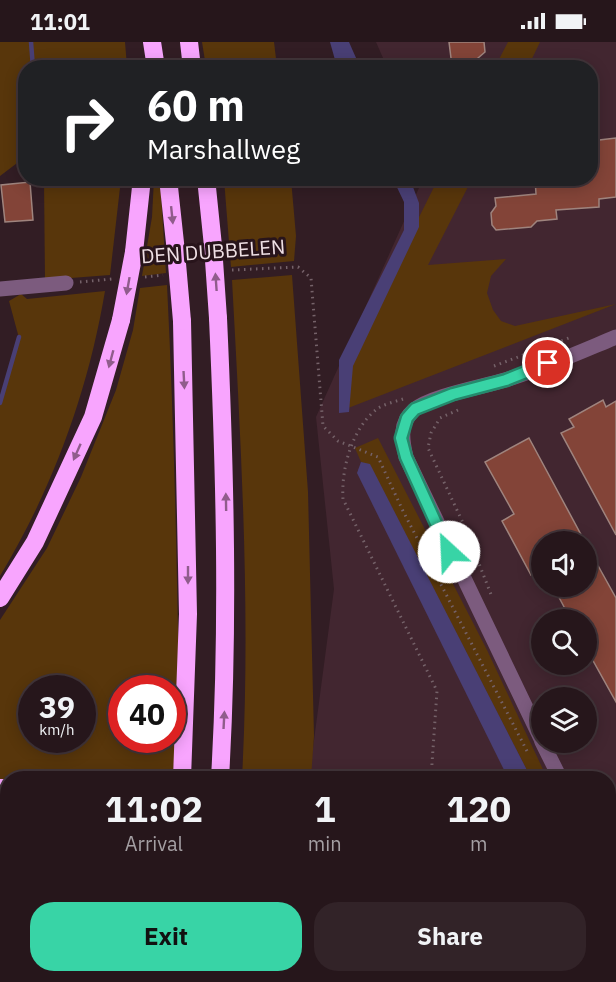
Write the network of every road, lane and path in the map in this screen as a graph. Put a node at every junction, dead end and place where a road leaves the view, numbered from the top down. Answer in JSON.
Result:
{"nodes":[{"id":1,"x":189,"y":42,"type":"edge"},
{"id":2,"x":191,"y":60,"type":"edge"},
{"id":3,"x":141,"y":186,"type":"edge"},
{"id":4,"x":169,"y":186,"type":"edge"},
{"id":5,"x":207,"y":186,"type":"edge"},
{"id":6,"x":229,"y":270,"type":"dead end"},
{"id":7,"x":171,"y":275,"type":"dead end"},
{"id":8,"x":124,"y":278,"type":"dead end"},
{"id":9,"x":135,"y":278,"type":"dead end"},
{"id":10,"x":66,"y":283,"type":"joint"},
{"id":11,"x":0,"y":289,"type":"edge"},
{"id":12,"x":616,"y":337,"type":"edge"},
{"id":13,"x":460,"y":409,"type":"dead end"},
{"id":14,"x":352,"y":446,"type":"junction"},
{"id":15,"x":0,"y":598,"type":"edge"},
{"id":16,"x":492,"y":598,"type":"dead end"},
{"id":17,"x":531,"y":719,"type":"edge"},
{"id":18,"x":548,"y":753,"type":"edge"},
{"id":19,"x":532,"y":760,"type":"dead end"},
{"id":20,"x":182,"y":771,"type":"edge"},
{"id":21,"x":220,"y":771,"type":"edge"},
{"id":22,"x":431,"y":771,"type":"edge"},
{"id":23,"x":556,"y":771,"type":"edge"}],
"edges":[{"from":1,"to":2,"type":"highway"},
{"from":3,"to":15,"type":"highway","one_way":true,"bridge":true},
{"from":4,"to":20,"type":"highway","one_way":true,"bridge":true},
{"from":21,"to":5,"type":"highway","one_way":true,"bridge":true},
{"from":6,"to":14,"type":"path","name":"DEN DUBBELEN"},
{"from":7,"to":9,"type":"path","name":"DEN DUBBELEN"},
{"from":8,"to":10,"type":"path","name":"DEN DUBBELEN"},
{"from":10,"to":11,"type":"street"},
{"from":12,"to":17,"type":"street"},
{"from":13,"to":16,"type":"path"},
{"from":14,"to":19,"type":"path"},
{"from":14,"to":22,"type":"path"},
{"from":18,"to":23,"type":"street"}]}
